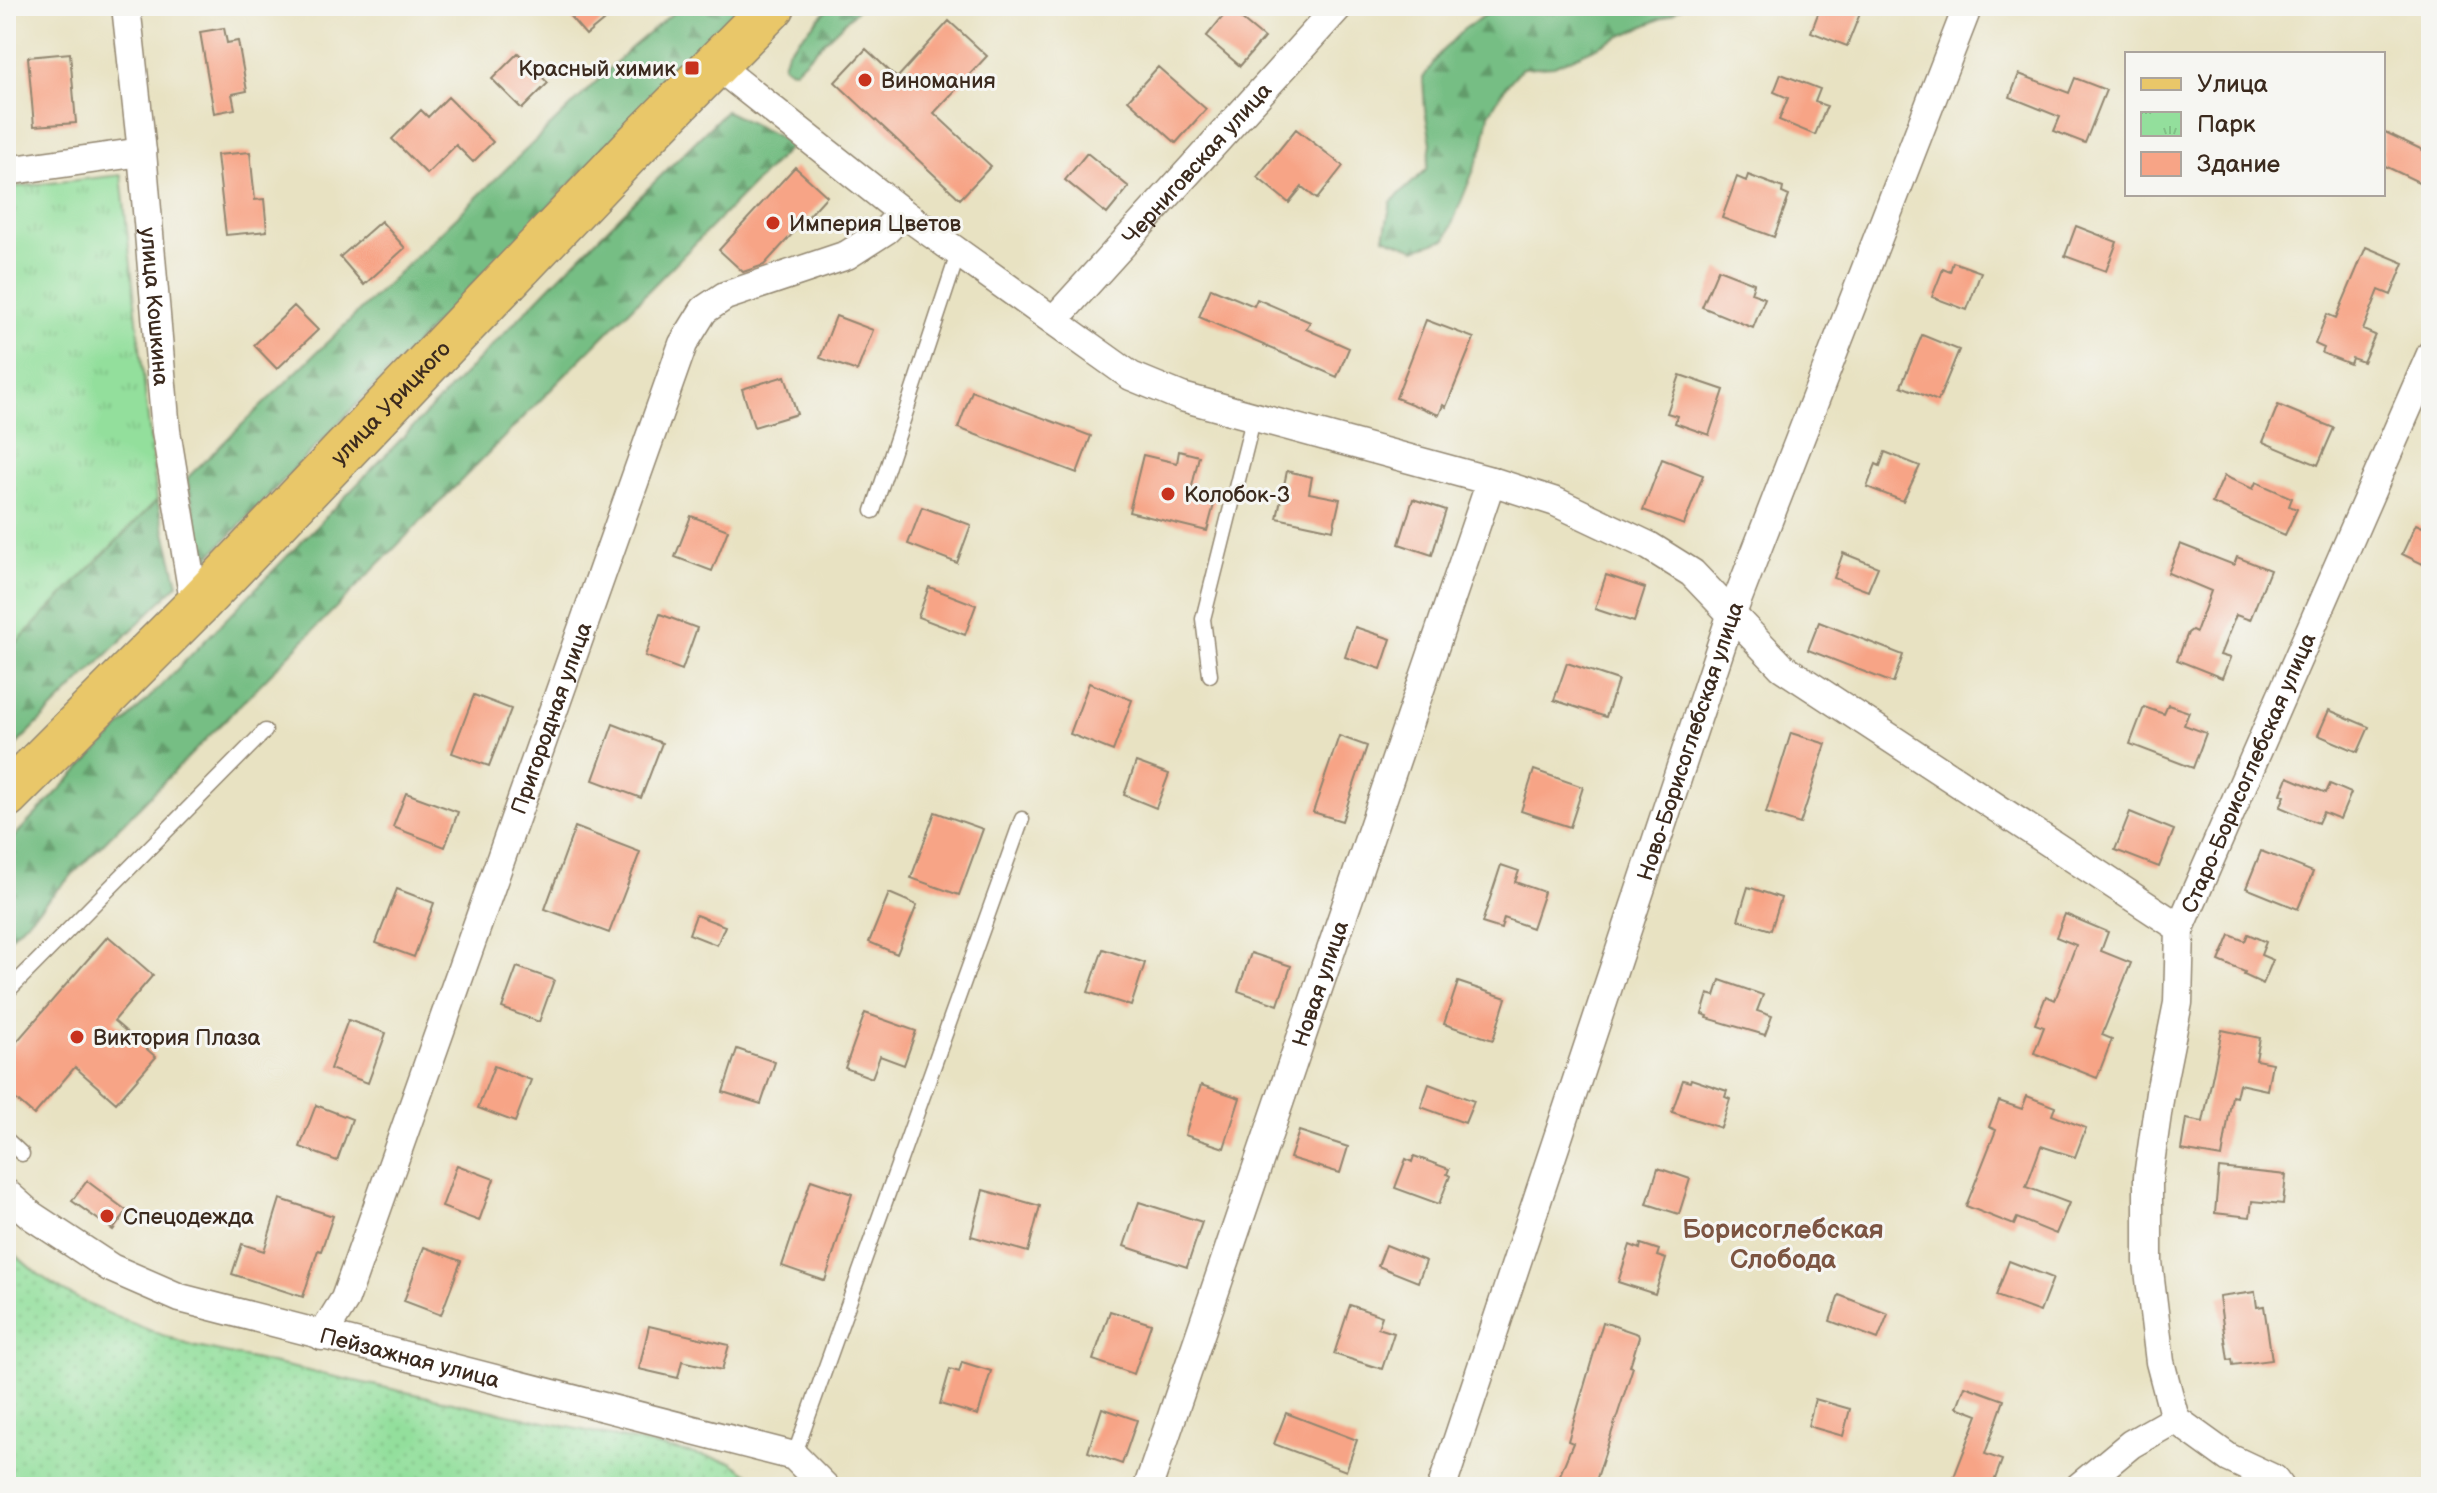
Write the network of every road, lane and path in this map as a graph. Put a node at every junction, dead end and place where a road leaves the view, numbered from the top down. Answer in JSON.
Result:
{"nodes":[{"id":1,"x":126,"y":6,"type":"edge"},
{"id":2,"x":773,"y":6,"type":"edge"},
{"id":3,"x":1339,"y":6,"type":"edge"},
{"id":4,"x":1968,"y":6,"type":"edge"},
{"id":5,"x":715,"y":64,"type":"junction"},
{"id":6,"x":142,"y":152,"type":"junction"},
{"id":7,"x":6,"y":171,"type":"edge"},
{"id":8,"x":903,"y":213,"type":"junction"},
{"id":9,"x":958,"y":254,"type":"junction"},
{"id":10,"x":1054,"y":320,"type":"junction"},
{"id":11,"x":2431,"y":354,"type":"edge"},
{"id":12,"x":1254,"y":416,"type":"junction"},
{"id":13,"x":1491,"y":481,"type":"junction"},
{"id":14,"x":873,"y":511,"type":"dead end"},
{"id":15,"x":195,"y":607,"type":"junction"},
{"id":16,"x":1731,"y":616,"type":"junction"},
{"id":17,"x":1210,"y":675,"type":"dead end"},
{"id":18,"x":265,"y":731,"type":"dead end"},
{"id":19,"x":6,"y":796,"type":"edge"},
{"id":20,"x":1022,"y":819,"type":"dead end"},
{"id":21,"x":2180,"y":928,"type":"junction"},
{"id":22,"x":6,"y":993,"type":"edge"},
{"id":23,"x":6,"y":1139,"type":"edge"},
{"id":24,"x":22,"y":1154,"type":"dead end"},
{"id":25,"x":6,"y":1193,"type":"edge"},
{"id":26,"x":322,"y":1336,"type":"junction"},
{"id":27,"x":2175,"y":1419,"type":"junction"},
{"id":28,"x":794,"y":1456,"type":"junction"},
{"id":29,"x":825,"y":1487,"type":"edge"},
{"id":30,"x":1148,"y":1487,"type":"edge"},
{"id":31,"x":1442,"y":1487,"type":"edge"},
{"id":32,"x":2079,"y":1487,"type":"edge"},
{"id":33,"x":2280,"y":1487,"type":"edge"}],
"edges":[{"from":1,"to":6,"type":"street","name":"улица Кошкина"},
{"from":2,"to":5,"type":"main road","name":"улица Урицкого"},
{"from":3,"to":10,"type":"street","name":"Черниговская улица"},
{"from":4,"to":16,"type":"street","name":"Ново-Борисоглебская улица"},
{"from":5,"to":8,"type":"street"},
{"from":5,"to":15,"type":"main road","name":"улица Урицкого"},
{"from":6,"to":7,"type":"street"},
{"from":6,"to":15,"type":"street","name":"улица Кошкина"},
{"from":8,"to":9,"type":"street"},
{"from":8,"to":26,"type":"street","name":"Пригородная улица"},
{"from":9,"to":10,"type":"street"},
{"from":9,"to":14,"type":"lane"},
{"from":10,"to":12,"type":"street"},
{"from":11,"to":21,"type":"street","name":"Старо-Борисоглебская улица"},
{"from":12,"to":13,"type":"street"},
{"from":12,"to":17,"type":"lane"},
{"from":13,"to":16,"type":"street"},
{"from":13,"to":30,"type":"street","name":"Новая улица"},
{"from":15,"to":19,"type":"main road","name":"улица Урицкого"},
{"from":16,"to":21,"type":"street"},
{"from":16,"to":31,"type":"street","name":"Ново-Борисоглебская улица"},
{"from":18,"to":22,"type":"lane"},
{"from":20,"to":28,"type":"lane"},
{"from":21,"to":27,"type":"street","name":"Старо-Борисоглебская улица"},
{"from":23,"to":24,"type":"lane"},
{"from":25,"to":26,"type":"street","name":"Пейзажная улица"},
{"from":26,"to":28,"type":"street","name":"Пейзажная улица"},
{"from":27,"to":32,"type":"street"},
{"from":27,"to":33,"type":"street"},
{"from":28,"to":29,"type":"street"}]}
